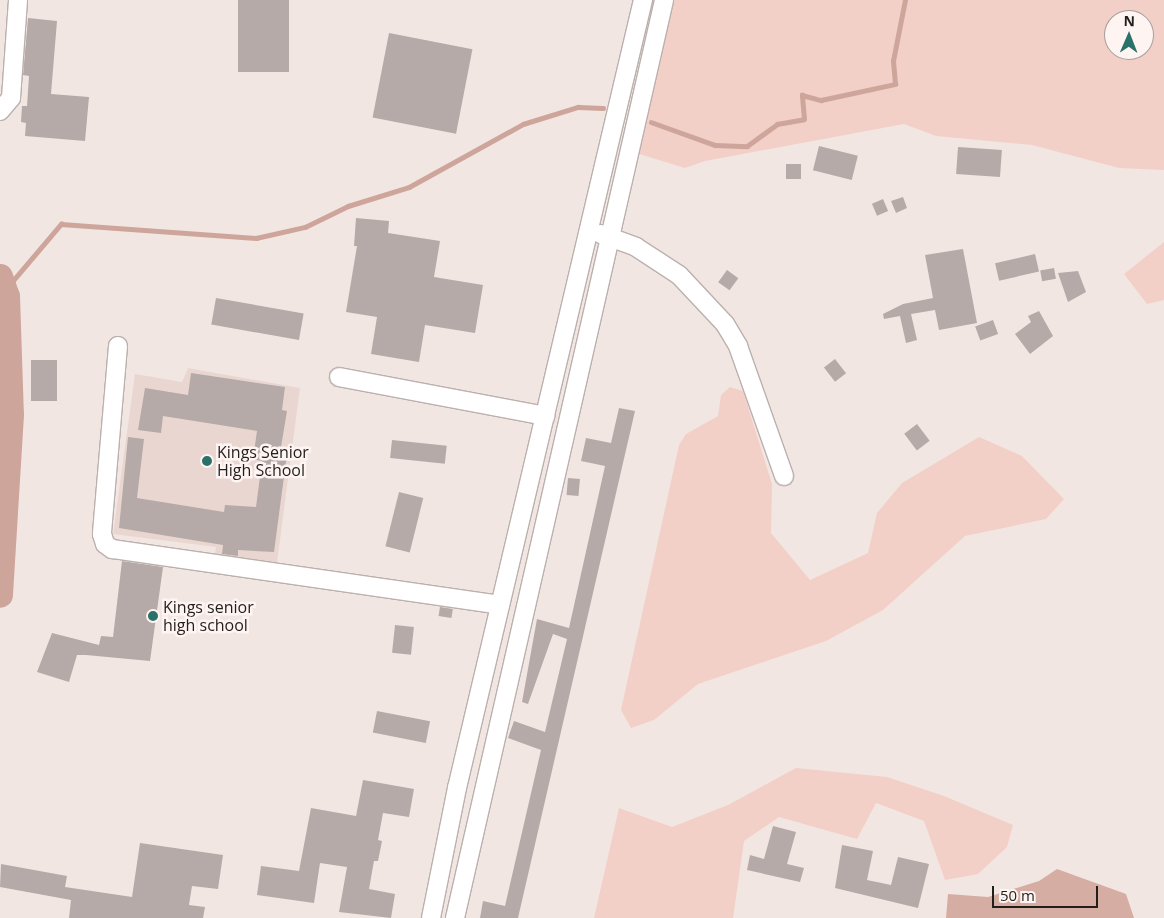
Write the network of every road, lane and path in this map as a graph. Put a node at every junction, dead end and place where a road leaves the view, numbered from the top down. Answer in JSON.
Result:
{"nodes":[{"id":1,"x":18,"y":0,"type":"edge"},
{"id":2,"x":644,"y":0,"type":"edge"},
{"id":3,"x":664,"y":0,"type":"edge"},
{"id":4,"x":0,"y":111,"type":"edge"},
{"id":5,"x":589,"y":231,"type":"junction"},
{"id":6,"x":612,"y":236,"type":"junction"},
{"id":7,"x":118,"y":346,"type":"dead end"},
{"id":8,"x":339,"y":376,"type":"dead end"},
{"id":9,"x":545,"y":416,"type":"junction"},
{"id":10,"x":784,"y":476,"type":"dead end"},
{"id":11,"x":500,"y":604,"type":"junction"},
{"id":12,"x":431,"y":918,"type":"edge"},
{"id":13,"x":455,"y":918,"type":"edge"}],
"edges":[{"from":1,"to":4,"type":"street"},
{"from":2,"to":5,"type":"street"},
{"from":3,"to":6,"type":"street"},
{"from":5,"to":6,"type":"street"},
{"from":5,"to":9,"type":"street"},
{"from":6,"to":10,"type":"street"},
{"from":6,"to":13,"type":"street"},
{"from":7,"to":11,"type":"street"},
{"from":8,"to":9,"type":"street"},
{"from":9,"to":11,"type":"street"},
{"from":11,"to":12,"type":"street"}]}
